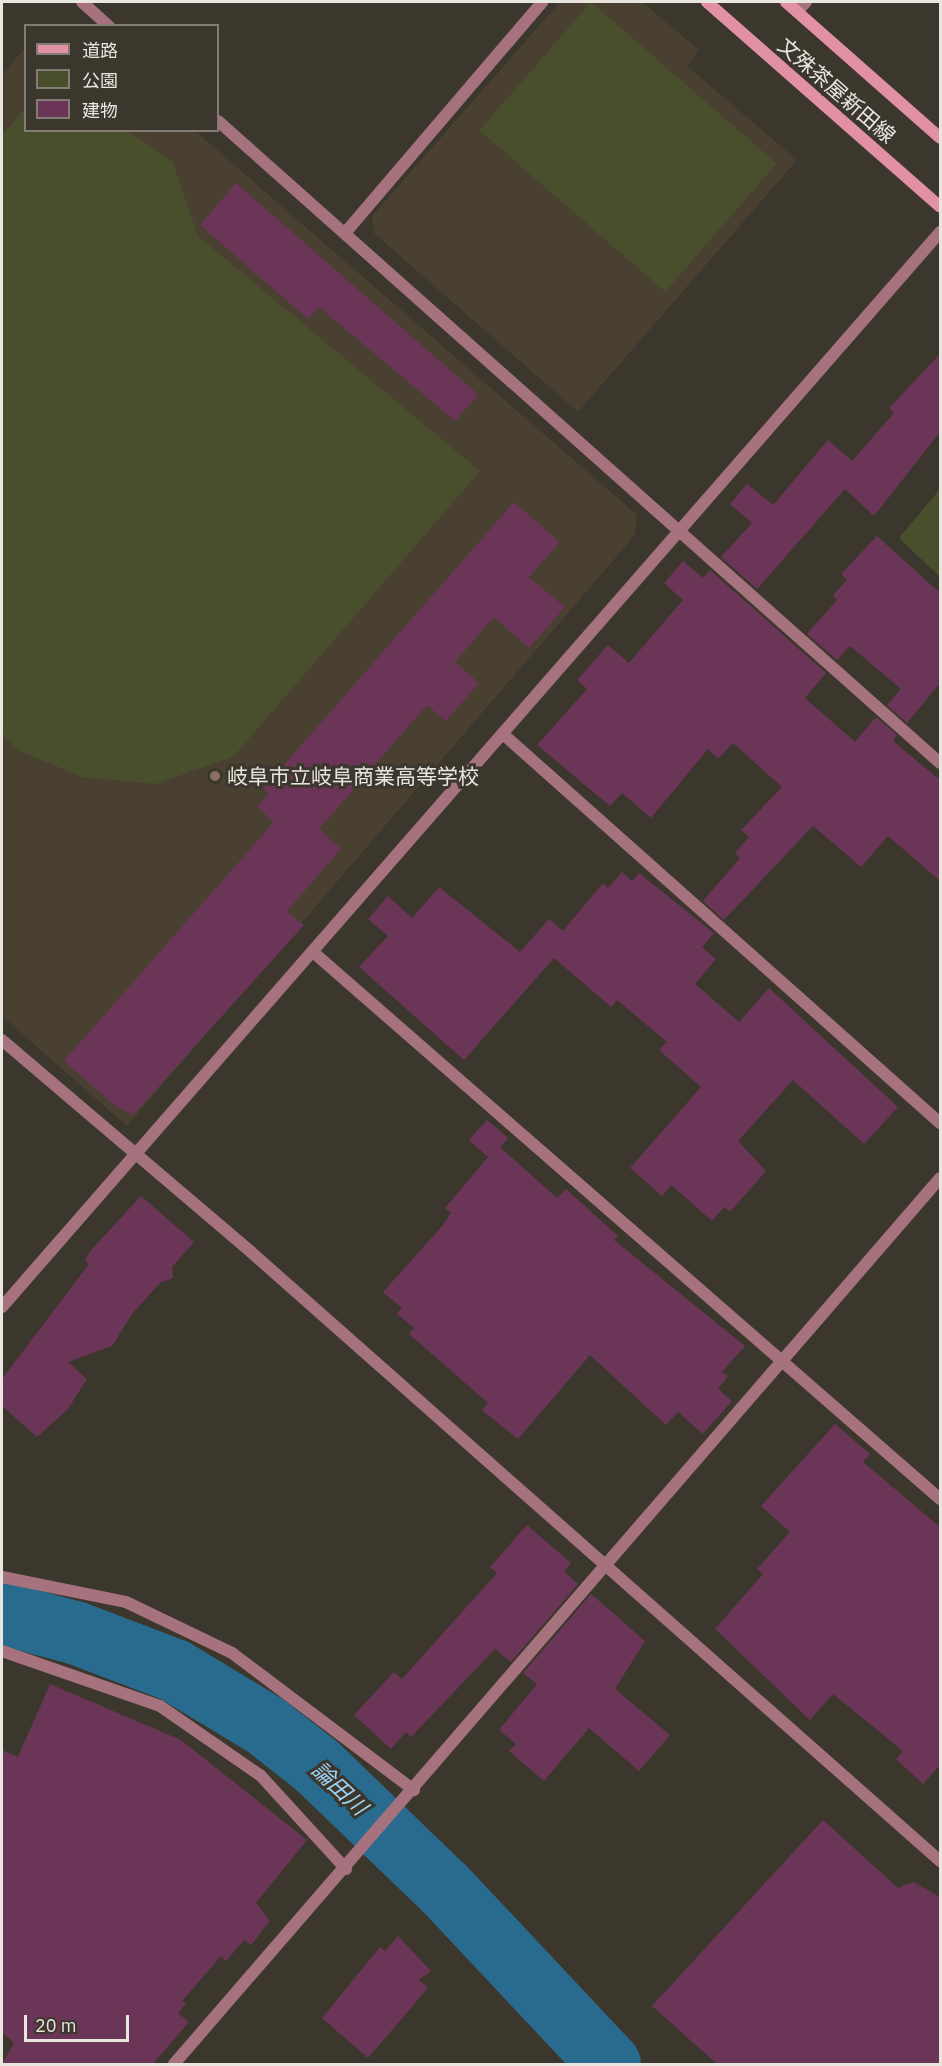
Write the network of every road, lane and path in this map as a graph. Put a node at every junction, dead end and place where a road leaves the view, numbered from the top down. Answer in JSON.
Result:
{"nodes":[{"id":1,"x":82,"y":2,"type":"edge"},
{"id":2,"x":542,"y":2,"type":"edge"},
{"id":3,"x":707,"y":2,"type":"edge"},
{"id":4,"x":786,"y":2,"type":"edge"},
{"id":5,"x":806,"y":2,"type":"edge"},
{"id":6,"x":797,"y":11,"type":"junction"},
{"id":7,"x":107,"y":24,"type":"edge"},
{"id":8,"x":219,"y":122,"type":"edge"},
{"id":9,"x":940,"y":138,"type":"edge"},
{"id":10,"x":940,"y":207,"type":"edge"},
{"id":11,"x":940,"y":232,"type":"edge"},
{"id":12,"x":345,"y":233,"type":"junction"},
{"id":13,"x":682,"y":529,"type":"junction"},
{"id":14,"x":503,"y":734,"type":"junction"},
{"id":15,"x":938,"y":755,"type":"edge"},
{"id":16,"x":313,"y":952,"type":"junction"},
{"id":17,"x":2,"y":1040,"type":"edge"},
{"id":18,"x":940,"y":1124,"type":"edge"},
{"id":19,"x":134,"y":1156,"type":"junction"},
{"id":20,"x":940,"y":1178,"type":"edge"},
{"id":21,"x":2,"y":1307,"type":"edge"},
{"id":22,"x":782,"y":1360,"type":"junction"},
{"id":23,"x":940,"y":1499,"type":"edge"},
{"id":24,"x":606,"y":1564,"type":"junction"},
{"id":25,"x":2,"y":1577,"type":"edge"},
{"id":26,"x":2,"y":1651,"type":"edge"},
{"id":27,"x":412,"y":1794,"type":"junction"},
{"id":28,"x":940,"y":1861,"type":"edge"},
{"id":29,"x":351,"y":1864,"type":"junction"},
{"id":30,"x":174,"y":2064,"type":"edge"}],
"edges":[{"from":1,"to":7,"type":"street"},
{"from":2,"to":12,"type":"street"},
{"from":3,"to":10,"type":"main road","name":"文殊茶屋新田線"},
{"from":4,"to":6,"type":"main road","name":"文殊茶屋新田線"},
{"from":5,"to":6,"type":"street"},
{"from":6,"to":9,"type":"main road","name":"文殊茶屋新田線"},
{"from":8,"to":12,"type":"street"},
{"from":11,"to":13,"type":"street"},
{"from":12,"to":13,"type":"street"},
{"from":13,"to":14,"type":"street"},
{"from":13,"to":15,"type":"street"},
{"from":14,"to":16,"type":"street"},
{"from":14,"to":18,"type":"street"},
{"from":16,"to":19,"type":"street"},
{"from":16,"to":22,"type":"street"},
{"from":17,"to":19,"type":"street"},
{"from":19,"to":21,"type":"street"},
{"from":19,"to":24,"type":"street"},
{"from":20,"to":22,"type":"street"},
{"from":22,"to":23,"type":"street"},
{"from":22,"to":24,"type":"street"},
{"from":24,"to":27,"type":"street"},
{"from":24,"to":28,"type":"street"},
{"from":25,"to":27,"type":"street"},
{"from":26,"to":29,"type":"street"},
{"from":27,"to":29,"type":"street"},
{"from":29,"to":30,"type":"street"}]}
